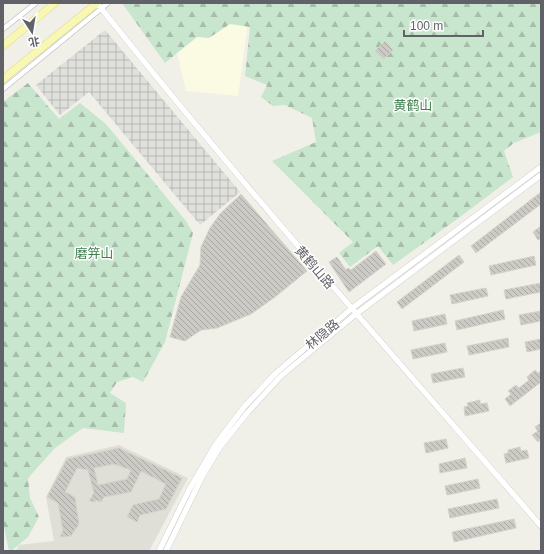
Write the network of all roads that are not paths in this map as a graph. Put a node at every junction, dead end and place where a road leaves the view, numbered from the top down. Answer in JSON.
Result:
{"nodes":[{"id":1,"x":36,"y":3,"type":"edge"},
{"id":2,"x":55,"y":3,"type":"edge"},
{"id":3,"x":108,"y":3,"type":"edge"},
{"id":4,"x":98,"y":4,"type":"edge"},
{"id":5,"x":3,"y":29,"type":"edge"},
{"id":6,"x":3,"y":46,"type":"edge"},
{"id":7,"x":3,"y":79,"type":"edge"},
{"id":8,"x":3,"y":89,"type":"edge"},
{"id":9,"x":541,"y":167,"type":"edge"},
{"id":10,"x":541,"y":175,"type":"edge"},
{"id":11,"x":351,"y":309,"type":"junction"},
{"id":12,"x":356,"y":314,"type":"junction"},
{"id":13,"x":541,"y":526,"type":"edge"},
{"id":14,"x":160,"y":551,"type":"edge"},
{"id":15,"x":166,"y":551,"type":"edge"}],
"edges":[{"from":1,"to":5,"type":"street"},
{"from":2,"to":6,"type":"main road"},
{"from":3,"to":4,"type":"street"},
{"from":4,"to":7,"type":"main road"},
{"from":4,"to":8,"type":"street"},
{"from":4,"to":11,"type":"street","name":"黄鹤山路"},
{"from":9,"to":11,"type":"street","name":"林隐路"},
{"from":10,"to":12,"type":"street","name":"林隐路"},
{"from":11,"to":12,"type":"street","name":"黄鹤山路"},
{"from":11,"to":14,"type":"street","name":"林隐路"},
{"from":12,"to":13,"type":"street","name":"黄鹤山路"},
{"from":12,"to":15,"type":"street","name":"林隐路"}]}
